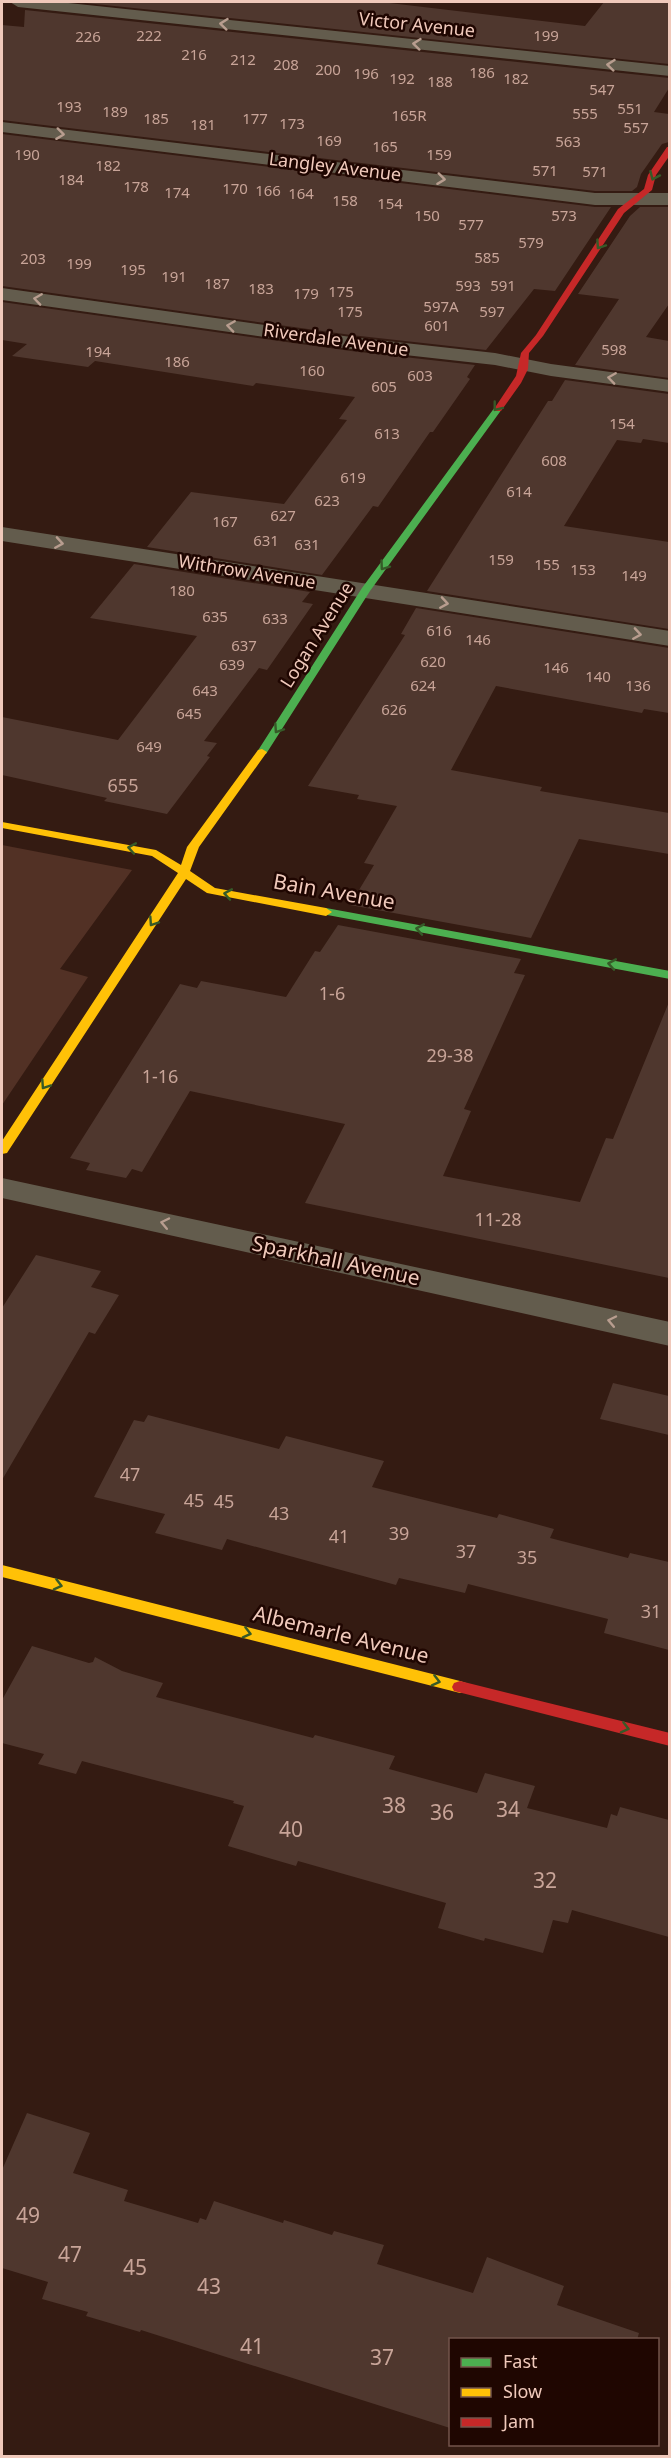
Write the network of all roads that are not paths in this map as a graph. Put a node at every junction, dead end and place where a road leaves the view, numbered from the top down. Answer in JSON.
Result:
{"nodes":[{"id":1,"x":18,"y":2,"type":"edge"},
{"id":2,"x":669,"y":71,"type":"edge"},
{"id":3,"x":2,"y":127,"type":"edge"},
{"id":4,"x":669,"y":149,"type":"edge"},
{"id":5,"x":635,"y":199,"type":"junction"},
{"id":6,"x":669,"y":199,"type":"edge"},
{"id":7,"x":2,"y":294,"type":"edge"},
{"id":8,"x":526,"y":366,"type":"junction"},
{"id":9,"x":669,"y":386,"type":"edge"},
{"id":10,"x":2,"y":534,"type":"edge"},
{"id":11,"x":366,"y":590,"type":"junction"},
{"id":12,"x":669,"y":639,"type":"edge"},
{"id":13,"x":2,"y":825,"type":"edge"},
{"id":14,"x":184,"y":873,"type":"junction"},
{"id":15,"x":669,"y":975,"type":"edge"},
{"id":16,"x":2,"y":1150,"type":"edge"},
{"id":17,"x":2,"y":1188,"type":"edge"},
{"id":18,"x":669,"y":1334,"type":"edge"},
{"id":19,"x":2,"y":1571,"type":"edge"},
{"id":20,"x":669,"y":1740,"type":"edge"}],
"edges":[{"from":2,"to":1,"type":"street","name":"Victor Avenue","one_way":true},
{"from":3,"to":5,"type":"street","name":"Langley Avenue","one_way":true},
{"from":4,"to":5,"type":"street","name":"Logan Avenue","one_way":true},
{"from":5,"to":6,"type":"street","name":"Langley Avenue"},
{"from":5,"to":8,"type":"street","name":"Logan Avenue","one_way":true},
{"from":8,"to":7,"type":"street","name":"Riverdale Avenue","one_way":true},
{"from":9,"to":8,"type":"street","name":"Riverdale Avenue","one_way":true},
{"from":8,"to":11,"type":"street","name":"Logan Avenue","one_way":true},
{"from":10,"to":11,"type":"street","name":"Withrow Avenue","one_way":true},
{"from":11,"to":12,"type":"street","name":"Withrow Avenue","one_way":true},
{"from":11,"to":14,"type":"street","name":"Logan Avenue","one_way":true},
{"from":14,"to":13,"type":"street","name":"Bain Avenue","one_way":true},
{"from":15,"to":14,"type":"street","name":"Bain Avenue","one_way":true},
{"from":14,"to":16,"type":"street","name":"Logan Avenue","one_way":true},
{"from":18,"to":17,"type":"street","name":"Sparkhall Avenue","one_way":true},
{"from":19,"to":20,"type":"street","name":"Albemarle Avenue","one_way":true}]}
